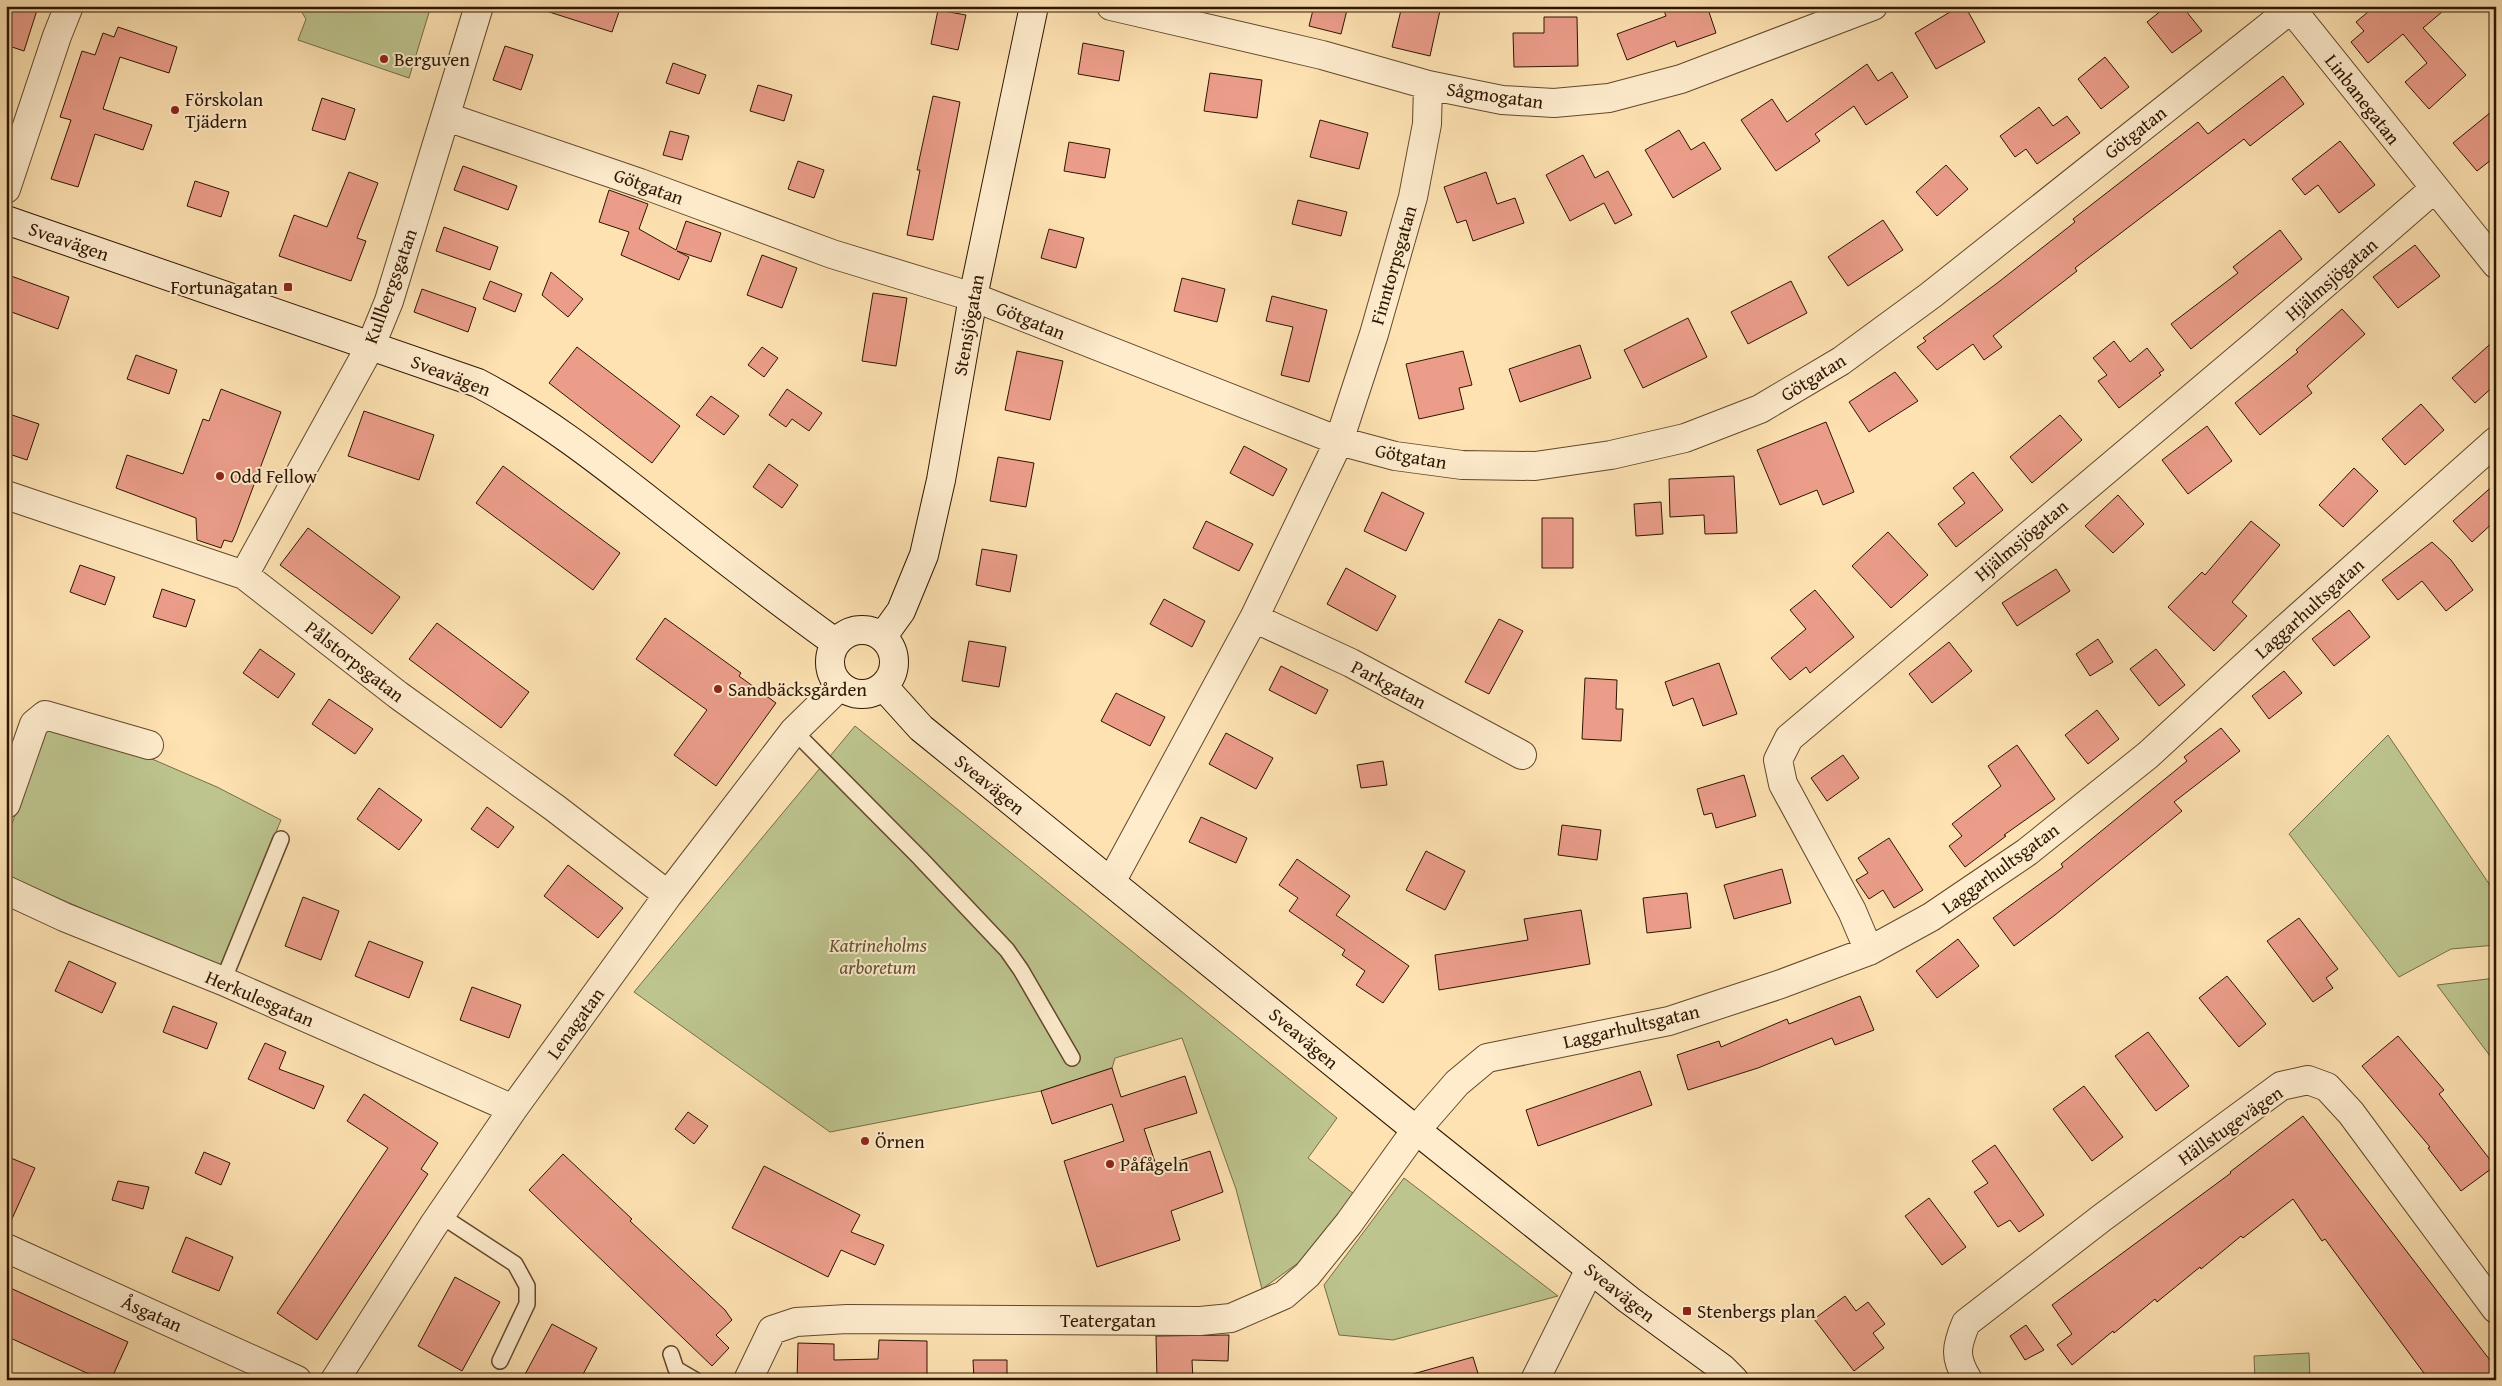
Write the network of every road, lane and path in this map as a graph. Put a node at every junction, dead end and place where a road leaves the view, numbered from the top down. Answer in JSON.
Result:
{"nodes":[{"id":1,"x":69,"y":6,"type":"edge"},
{"id":2,"x":478,"y":6,"type":"edge"},
{"id":3,"x":1034,"y":6,"type":"edge"},
{"id":4,"x":1111,"y":6,"type":"edge"},
{"id":5,"x":1873,"y":6,"type":"edge"},
{"id":6,"x":2290,"y":7,"type":"edge"},
{"id":7,"x":1428,"y":85,"type":"junction"},
{"id":8,"x":447,"y":117,"type":"junction"},
{"id":9,"x":6,"y":189,"type":"edge"},
{"id":10,"x":2434,"y":189,"type":"junction"},
{"id":11,"x":6,"y":220,"type":"edge"},
{"id":12,"x":2496,"y":264,"type":"edge"},
{"id":13,"x":973,"y":297,"type":"junction"},
{"id":14,"x":371,"y":345,"type":"junction"},
{"id":15,"x":1339,"y":441,"type":"junction"},
{"id":16,"x":2496,"y":441,"type":"edge"},
{"id":17,"x":6,"y":495,"type":"edge"},
{"id":18,"x":244,"y":574,"type":"junction"},
{"id":19,"x":1254,"y":618,"type":"junction"},
{"id":20,"x":883,"y":636,"type":"junction"},
{"id":21,"x":836,"y":643,"type":"junction"},
{"id":22,"x":840,"y":686,"type":"junction"},
{"id":23,"x":884,"y":687,"type":"junction"},
{"id":24,"x":794,"y":731,"type":"junction"},
{"id":25,"x":149,"y":745,"type":"dead end"},
{"id":26,"x":1522,"y":755,"type":"dead end"},
{"id":27,"x":6,"y":804,"type":"edge"},
{"id":28,"x":281,"y":839,"type":"dead end"},
{"id":29,"x":1111,"y":882,"type":"junction"},
{"id":30,"x":6,"y":890,"type":"edge"},
{"id":31,"x":668,"y":895,"type":"junction"},
{"id":32,"x":1868,"y":951,"type":"junction"},
{"id":33,"x":223,"y":981,"type":"junction"},
{"id":34,"x":1072,"y":1058,"type":"dead end"},
{"id":35,"x":513,"y":1109,"type":"junction"},
{"id":36,"x":1416,"y":1130,"type":"junction"},
{"id":37,"x":440,"y":1216,"type":"junction"},
{"id":38,"x":6,"y":1248,"type":"edge"},
{"id":39,"x":1590,"y":1270,"type":"junction"},
{"id":40,"x":2496,"y":1309,"type":"edge"},
{"id":41,"x":671,"y":1354,"type":"dead end"},
{"id":42,"x":500,"y":1360,"type":"dead end"},
{"id":43,"x":297,"y":1380,"type":"edge"},
{"id":44,"x":335,"y":1380,"type":"edge"},
{"id":45,"x":695,"y":1380,"type":"edge"},
{"id":46,"x":748,"y":1380,"type":"edge"},
{"id":47,"x":1535,"y":1380,"type":"edge"},
{"id":48,"x":1734,"y":1380,"type":"edge"},
{"id":49,"x":1968,"y":1380,"type":"edge"}],
"edges":[{"from":1,"to":9,"type":"street"},
{"from":2,"to":8,"type":"street","name":"Kullbergsgatan"},
{"from":3,"to":13,"type":"street","name":"Stensjögatan"},
{"from":4,"to":7,"type":"street","name":"Sågmogatan"},
{"from":5,"to":7,"type":"street","name":"Sågmogatan"},
{"from":6,"to":10,"type":"street","name":"Linbanegatan"},
{"from":6,"to":15,"type":"street","name":"Götgatan"},
{"from":7,"to":15,"type":"street","name":"Finntorpsgatan"},
{"from":8,"to":13,"type":"street","name":"Götgatan"},
{"from":8,"to":14,"type":"street","name":"Kullbergsgatan"},
{"from":10,"to":12,"type":"street"},
{"from":10,"to":32,"type":"street","name":"Hjälmsjögatan"},
{"from":11,"to":14,"type":"street","name":"Sveavägen"},
{"from":13,"to":15,"type":"street","name":"Götgatan"},
{"from":13,"to":20,"type":"street","name":"Stensjögatan"},
{"from":14,"to":18,"type":"street","name":"Kullbergsgatan"},
{"from":14,"to":21,"type":"street","name":"Sveavägen"},
{"from":15,"to":19,"type":"street"},
{"from":16,"to":32,"type":"street","name":"Laggarhultsgatan"},
{"from":17,"to":18,"type":"street","name":"Pålstorpsgatan"},
{"from":18,"to":31,"type":"street","name":"Pålstorpsgatan"},
{"from":19,"to":26,"type":"street","name":"Parkgatan"},
{"from":19,"to":29,"type":"street"},
{"from":20,"to":21,"type":"street"},
{"from":20,"to":23,"type":"street"},
{"from":21,"to":22,"type":"street"},
{"from":22,"to":23,"type":"street"},
{"from":22,"to":24,"type":"street","name":"Lenagatan"},
{"from":23,"to":29,"type":"street","name":"Sveavägen"},
{"from":24,"to":31,"type":"street","name":"Lenagatan"},
{"from":24,"to":34,"type":"lane"},
{"from":25,"to":27,"type":"street"},
{"from":28,"to":33,"type":"lane"},
{"from":29,"to":36,"type":"street","name":"Sveavägen"},
{"from":30,"to":33,"type":"street","name":"Herkulesgatan"},
{"from":31,"to":35,"type":"street","name":"Lenagatan"},
{"from":32,"to":36,"type":"street","name":"Laggarhultsgatan"},
{"from":33,"to":35,"type":"street","name":"Herkulesgatan"},
{"from":35,"to":37,"type":"street","name":"Lenagatan"},
{"from":36,"to":39,"type":"street","name":"Sveavägen"},
{"from":36,"to":46,"type":"street","name":"Teatergatan"},
{"from":37,"to":42,"type":"lane"},
{"from":37,"to":44,"type":"street","name":"Lenagatan"},
{"from":38,"to":43,"type":"street","name":"Åsgatan"},
{"from":39,"to":47,"type":"street"},
{"from":39,"to":48,"type":"street","name":"Sveavägen"},
{"from":40,"to":49,"type":"street","name":"Hällstugevägen"},
{"from":41,"to":45,"type":"lane"}]}
